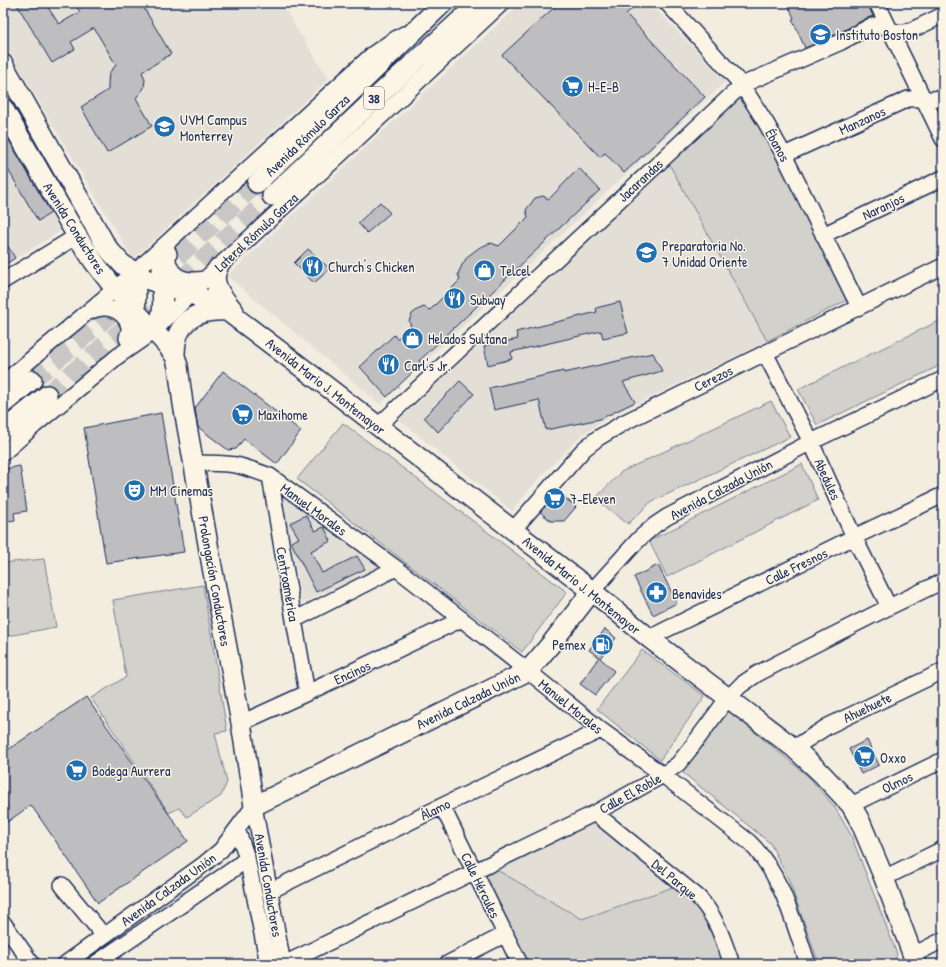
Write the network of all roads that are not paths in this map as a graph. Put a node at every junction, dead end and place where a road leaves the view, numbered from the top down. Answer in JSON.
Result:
{"nodes":[{"id":1,"x":443,"y":3,"type":"edge"},
{"id":2,"x":479,"y":3,"type":"edge"},
{"id":3,"x":502,"y":3,"type":"edge"},
{"id":4,"x":667,"y":3,"type":"edge"},
{"id":5,"x":877,"y":3,"type":"edge"},
{"id":6,"x":943,"y":15,"type":"edge"},
{"id":7,"x":419,"y":26,"type":"junction"},
{"id":8,"x":890,"y":29,"type":"junction"},
{"id":9,"x":3,"y":64,"type":"edge"},
{"id":10,"x":742,"y":84,"type":"junction"},
{"id":11,"x":943,"y":97,"type":"edge"},
{"id":12,"x":924,"y":98,"type":"junction"},
{"id":13,"x":3,"y":108,"type":"edge"},
{"id":14,"x":943,"y":139,"type":"edge"},
{"id":15,"x":784,"y":155,"type":"junction"},
{"id":16,"x":943,"y":178,"type":"edge"},
{"id":17,"x":257,"y":183,"type":"tunnel mouth"},
{"id":18,"x":272,"y":196,"type":"tunnel mouth"},
{"id":19,"x":824,"y":235,"type":"junction"},
{"id":20,"x":77,"y":236,"type":"junction"},
{"id":21,"x":167,"y":248,"type":"junction"},
{"id":22,"x":943,"y":266,"type":"edge"},
{"id":23,"x":134,"y":273,"type":"junction"},
{"id":24,"x":211,"y":274,"type":"junction"},
{"id":25,"x":3,"y":281,"type":"edge"},
{"id":26,"x":161,"y":284,"type":"junction"},
{"id":27,"x":115,"y":288,"type":"junction"},
{"id":28,"x":191,"y":294,"type":"junction"},
{"id":29,"x":859,"y":307,"type":"junction"},
{"id":30,"x":136,"y":311,"type":"junction"},
{"id":31,"x":227,"y":311,"type":"junction"},
{"id":32,"x":85,"y":314,"type":"junction"},
{"id":33,"x":248,"y":326,"type":"junction"},
{"id":34,"x":165,"y":344,"type":"junction"},
{"id":35,"x":127,"y":347,"type":"junction"},
{"id":36,"x":764,"y":352,"type":"junction"},
{"id":37,"x":943,"y":379,"type":"edge"},
{"id":38,"x":32,"y":380,"type":"tunnel mouth"},
{"id":39,"x":3,"y":383,"type":"edge"},
{"id":40,"x":47,"y":394,"type":"tunnel mouth"},
{"id":41,"x":3,"y":404,"type":"edge"},
{"id":42,"x":378,"y":426,"type":"junction"},
{"id":43,"x":3,"y":431,"type":"edge"},
{"id":44,"x":811,"y":442,"type":"junction"},
{"id":45,"x":3,"y":453,"type":"edge"},
{"id":46,"x":194,"y":463,"type":"junction"},
{"id":47,"x":270,"y":476,"type":"junction"},
{"id":48,"x":943,"y":495,"type":"edge"},
{"id":49,"x":513,"y":530,"type":"junction"},
{"id":50,"x":854,"y":537,"type":"junction"},
{"id":51,"x":396,"y":568,"type":"junction"},
{"id":52,"x":943,"y":581,"type":"edge"},
{"id":53,"x":592,"y":591,"type":"junction"},
{"id":54,"x":889,"y":607,"type":"junction"},
{"id":55,"x":462,"y":619,"type":"junction"},
{"id":56,"x":294,"y":620,"type":"junction"},
{"id":57,"x":649,"y":638,"type":"junction"},
{"id":58,"x":528,"y":671,"type":"junction"},
{"id":59,"x":943,"y":671,"type":"edge"},
{"id":60,"x":307,"y":693,"type":"junction"},
{"id":61,"x":727,"y":699,"type":"junction"},
{"id":62,"x":241,"y":723,"type":"junction"},
{"id":63,"x":601,"y":730,"type":"junction"},
{"id":64,"x":794,"y":748,"type":"junction"},
{"id":65,"x":943,"y":760,"type":"edge"},
{"id":66,"x":663,"y":775,"type":"junction"},
{"id":67,"x":851,"y":805,"type":"junction"},
{"id":68,"x":254,"y":806,"type":"junction"},
{"id":69,"x":442,"y":806,"type":"junction"},
{"id":70,"x":595,"y":813,"type":"junction"},
{"id":71,"x":238,"y":829,"type":"junction"},
{"id":72,"x":943,"y":849,"type":"edge"},
{"id":73,"x":247,"y":858,"type":"junction"},
{"id":74,"x":475,"y":872,"type":"junction"},
{"id":75,"x":884,"y":878,"type":"junction"},
{"id":76,"x":62,"y":885,"type":"dead end"},
{"id":77,"x":270,"y":891,"type":"junction"},
{"id":78,"x":4,"y":924,"type":"dead end"},
{"id":79,"x":506,"y":934,"type":"junction"},
{"id":80,"x":104,"y":936,"type":"junction"},
{"id":81,"x":943,"y":940,"type":"edge"},
{"id":82,"x":915,"y":959,"type":"edge"},
{"id":83,"x":264,"y":962,"type":"edge"},
{"id":84,"x":32,"y":964,"type":"edge"},
{"id":85,"x":65,"y":964,"type":"edge"},
{"id":86,"x":95,"y":964,"type":"edge"},
{"id":87,"x":284,"y":964,"type":"edge"},
{"id":88,"x":447,"y":964,"type":"edge"},
{"id":89,"x":520,"y":964,"type":"edge"},
{"id":90,"x":732,"y":964,"type":"edge"},
{"id":91,"x":808,"y":964,"type":"edge"}],
"edges":[{"from":1,"to":7,"type":"main road","name":"Avenida Rómulo Garza","number":"38"},
{"from":2,"to":18,"type":"main road","name":"Avenida Rómulo Garza","number":"38"},
{"from":3,"to":24,"type":"street","name":"Lateral Rómulo Garza"},
{"from":4,"to":10,"type":"street","name":"Ébanos"},
{"from":5,"to":8,"type":"street"},
{"from":6,"to":8,"type":"street","name":"Jacarandas"},
{"from":7,"to":17,"type":"main road","name":"Avenida Rómulo Garza","number":"38"},
{"from":7,"to":21,"type":"street"},
{"from":8,"to":10,"type":"street","name":"Jacarandas"},
{"from":8,"to":12,"type":"street"},
{"from":9,"to":23,"type":"main road","name":"Avenida Conductores"},
{"from":10,"to":15,"type":"street","name":"Ébanos"},
{"from":10,"to":42,"type":"street","name":"Jacarandas"},
{"from":11,"to":12,"type":"street","name":"Manzanos"},
{"from":12,"to":14,"type":"street"},
{"from":12,"to":15,"type":"street","name":"Manzanos"},
{"from":13,"to":20,"type":"main road","name":"Avenida Conductores"},
{"from":15,"to":19,"type":"street","name":"Ébanos"},
{"from":16,"to":19,"type":"street","name":"Naranjos"},
{"from":19,"to":29,"type":"street","name":"Ébanos"},
{"from":20,"to":25,"type":"street"},
{"from":20,"to":27,"type":"main road","name":"Avenida Conductores"},
{"from":21,"to":23,"type":"street"},
{"from":21,"to":24,"type":"street"},
{"from":21,"to":26,"type":"main road"},
{"from":22,"to":29,"type":"street","name":"Cerezos"},
{"from":23,"to":26,"type":"main road","name":"Avenida Conductores"},
{"from":23,"to":27,"type":"street"},
{"from":23,"to":30,"type":"main road"},
{"from":24,"to":28,"type":"street","name":"Lateral Rómulo Garza"},
{"from":24,"to":33,"type":"main road"},
{"from":26,"to":28,"type":"main road","name":"Avenida Mario J. Montemayor"},
{"from":26,"to":34,"type":"main road"},
{"from":27,"to":30,"type":"main road","name":"Avenida Conductores"},
{"from":27,"to":32,"type":"street"},
{"from":28,"to":31,"type":"main road","name":"Avenida Mario J. Montemayor"},
{"from":28,"to":34,"type":"street","name":"Lateral Rómulo Garza"},
{"from":29,"to":36,"type":"street","name":"Cerezos"},
{"from":30,"to":34,"type":"main road","name":"Avenida Conductores"},
{"from":30,"to":35,"type":"main road"},
{"from":31,"to":33,"type":"main road","name":"Avenida Mario J. Montemayor"},
{"from":31,"to":34,"type":"main road"},
{"from":32,"to":35,"type":"street"},
{"from":32,"to":39,"type":"street"},
{"from":33,"to":42,"type":"main road","name":"Avenida Mario J. Montemayor"},
{"from":34,"to":35,"type":"main road"},
{"from":34,"to":46,"type":"main road","name":"Prolongación Conductores"},
{"from":35,"to":45,"type":"street"},
{"from":36,"to":44,"type":"street","name":"Abedules"},
{"from":36,"to":49,"type":"street","name":"Cerezos"},
{"from":37,"to":44,"type":"street","name":"Avenida Calzada Unión"},
{"from":38,"to":41,"type":"main road"},
{"from":40,"to":43,"type":"main road"},
{"from":42,"to":49,"type":"main road","name":"Avenida Mario J. Montemayor"},
{"from":44,"to":50,"type":"street","name":"Abedules"},
{"from":44,"to":53,"type":"street","name":"Avenida Calzada Unión"},
{"from":46,"to":47,"type":"street","name":"Manuel Morales"},
{"from":46,"to":62,"type":"main road","name":"Prolongación Conductores"},
{"from":47,"to":51,"type":"street","name":"Manuel Morales"},
{"from":47,"to":56,"type":"street","name":"Centroamérica"},
{"from":48,"to":50,"type":"street","name":"Calle Fresnos"},
{"from":49,"to":53,"type":"main road","name":"Avenida Mario J. Montemayor"},
{"from":50,"to":54,"type":"street","name":"Abedules"},
{"from":50,"to":57,"type":"street","name":"Calle Fresnos"},
{"from":51,"to":55,"type":"street","name":"Manuel Morales"},
{"from":51,"to":56,"type":"street"},
{"from":52,"to":54,"type":"street","name":"Calle El Roble"},
{"from":53,"to":57,"type":"main road","name":"Avenida Mario J. Montemayor"},
{"from":53,"to":58,"type":"main road","name":"Avenida Calzada Unión"},
{"from":54,"to":61,"type":"street","name":"Calle El Roble"},
{"from":55,"to":58,"type":"street","name":"Manuel Morales"},
{"from":55,"to":60,"type":"street","name":"Encinos"},
{"from":56,"to":60,"type":"street","name":"Centroamérica"},
{"from":57,"to":61,"type":"main road","name":"Avenida Mario J. Montemayor"},
{"from":58,"to":63,"type":"street","name":"Manuel Morales"},
{"from":58,"to":68,"type":"main road","name":"Avenida Calzada Unión"},
{"from":59,"to":64,"type":"street","name":"Ahuehuete"},
{"from":60,"to":62,"type":"street","name":"Encinos"},
{"from":61,"to":64,"type":"main road","name":"Avenida Mario J. Montemayor"},
{"from":61,"to":66,"type":"street","name":"Calle El Roble"},
{"from":62,"to":68,"type":"main road","name":"Prolongación Conductores"},
{"from":63,"to":66,"type":"street","name":"Manuel Morales"},
{"from":63,"to":69,"type":"street","name":"Álamo"},
{"from":64,"to":67,"type":"main road","name":"Avenida Mario J. Montemayor"},
{"from":65,"to":67,"type":"street","name":"Olmos"},
{"from":66,"to":70,"type":"street","name":"Calle El Roble"},
{"from":66,"to":91,"type":"street","name":"Manuel Morales"},
{"from":67,"to":75,"type":"main road","name":"Avenida Mario J. Montemayor"},
{"from":68,"to":71,"type":"street","name":"Avenida Calzada Unión"},
{"from":68,"to":77,"type":"street","name":"Avenida Conductores"},
{"from":69,"to":74,"type":"street","name":"Calle Hércules"},
{"from":69,"to":77,"type":"street","name":"Álamo"},
{"from":70,"to":74,"type":"street","name":"Calle El Roble"},
{"from":70,"to":90,"type":"street","name":"Del Parque"},
{"from":71,"to":73,"type":"street","name":"Avenida Conductores"},
{"from":71,"to":80,"type":"street","name":"Avenida Calzada Unión"},
{"from":72,"to":75,"type":"street"},
{"from":73,"to":83,"type":"street","name":"Avenida Conductores"},
{"from":73,"to":86,"type":"street","name":"Avenida Calzada Unión"},
{"from":74,"to":79,"type":"street","name":"Calle Hércules"},
{"from":74,"to":87,"type":"street","name":"Calle El Roble"},
{"from":75,"to":82,"type":"main road","name":"Avenida Mario J. Montemayor"},
{"from":76,"to":80,"type":"street"},
{"from":77,"to":87,"type":"street","name":"Avenida Conductores"},
{"from":78,"to":84,"type":"street"},
{"from":79,"to":88,"type":"street"},
{"from":79,"to":89,"type":"street","name":"Calle Hércules"},
{"from":80,"to":85,"type":"street","name":"Avenida Calzada Unión"},
{"from":81,"to":82,"type":"street"}]}
